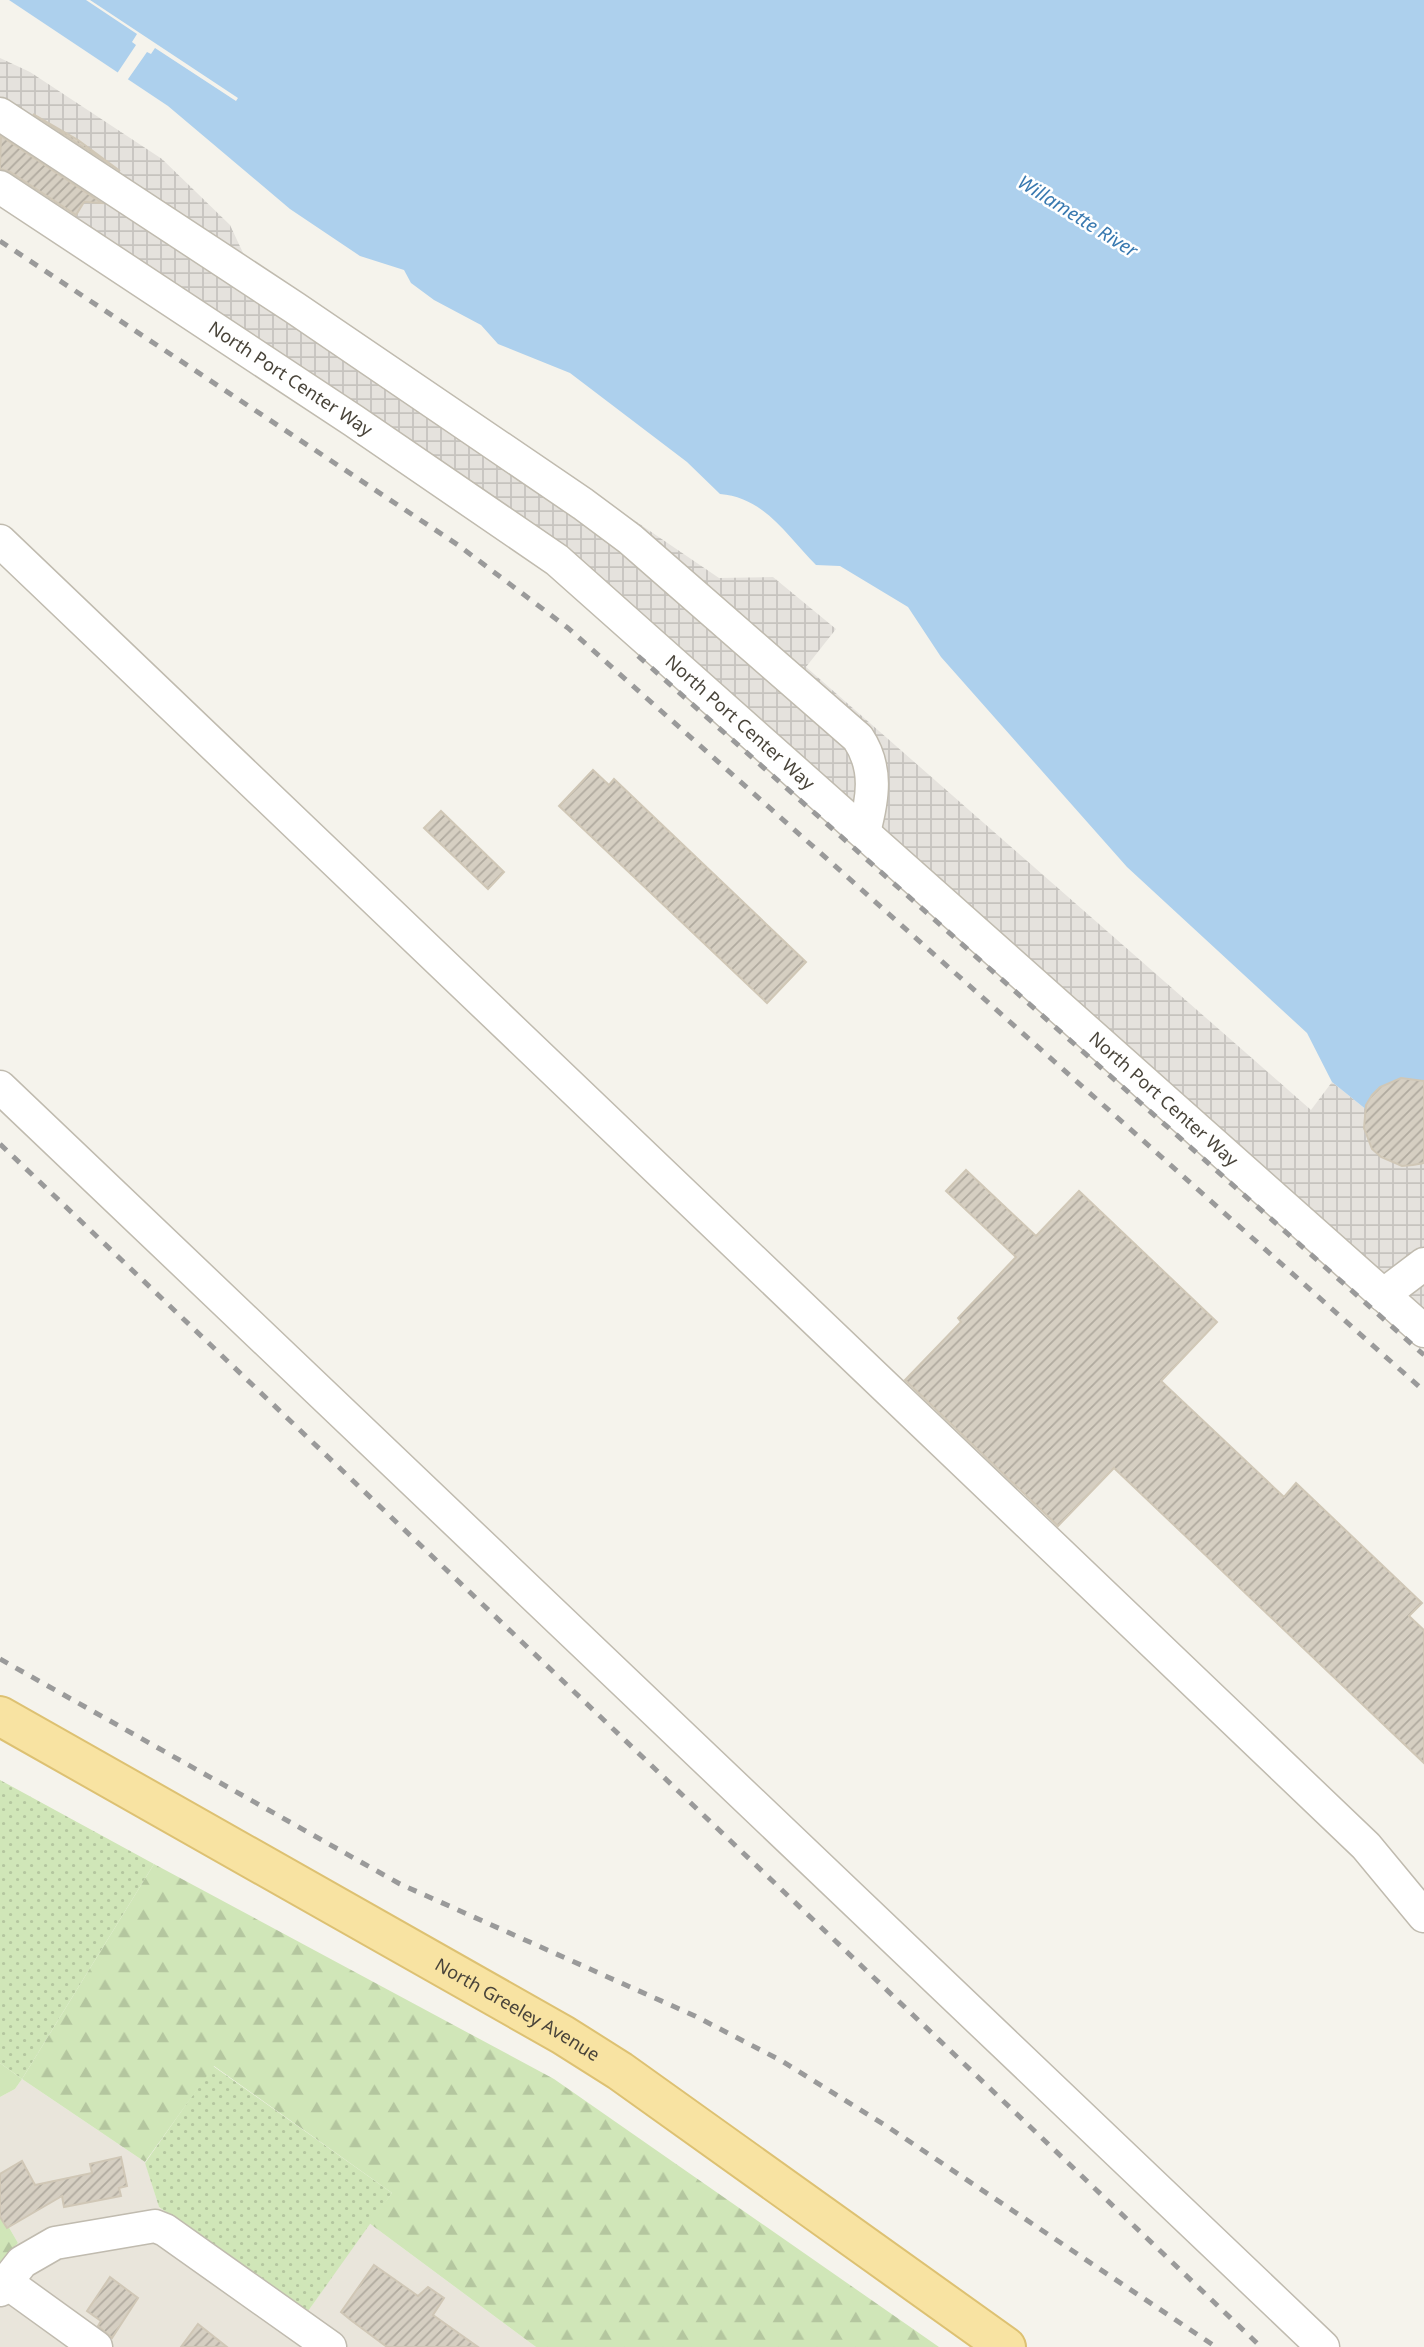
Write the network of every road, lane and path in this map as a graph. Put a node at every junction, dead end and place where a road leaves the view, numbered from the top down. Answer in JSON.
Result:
{"nodes":[{"id":1,"x":0,"y":114,"type":"edge"},
{"id":2,"x":0,"y":187,"type":"edge"},
{"id":3,"x":0,"y":541,"type":"edge"},
{"id":4,"x":864,"y":832,"type":"junction"},
{"id":5,"x":0,"y":1087,"type":"edge"},
{"id":6,"x":1424,"y":1264,"type":"edge"},
{"id":7,"x":1383,"y":1294,"type":"junction"},
{"id":8,"x":1424,"y":1331,"type":"edge"},
{"id":9,"x":0,"y":1716,"type":"edge"},
{"id":10,"x":1424,"y":1916,"type":"edge"},
{"id":11,"x":3,"y":2286,"type":"edge"},
{"id":12,"x":96,"y":2347,"type":"edge"},
{"id":13,"x":330,"y":2347,"type":"edge"},
{"id":14,"x":1006,"y":2347,"type":"edge"},
{"id":15,"x":1323,"y":2347,"type":"edge"}],
"edges":[{"from":1,"to":4,"type":"street"},
{"from":2,"to":4,"type":"street","name":"North Port Center Way"},
{"from":3,"to":10,"type":"street"},
{"from":4,"to":7,"type":"street","name":"North Port Center Way"},
{"from":5,"to":15,"type":"street"},
{"from":6,"to":7,"type":"street"},
{"from":7,"to":8,"type":"street","name":"North Port Center Way"},
{"from":9,"to":14,"type":"main road","name":"North Greeley Avenue"},
{"from":11,"to":12,"type":"street"},
{"from":11,"to":13,"type":"street"}]}
